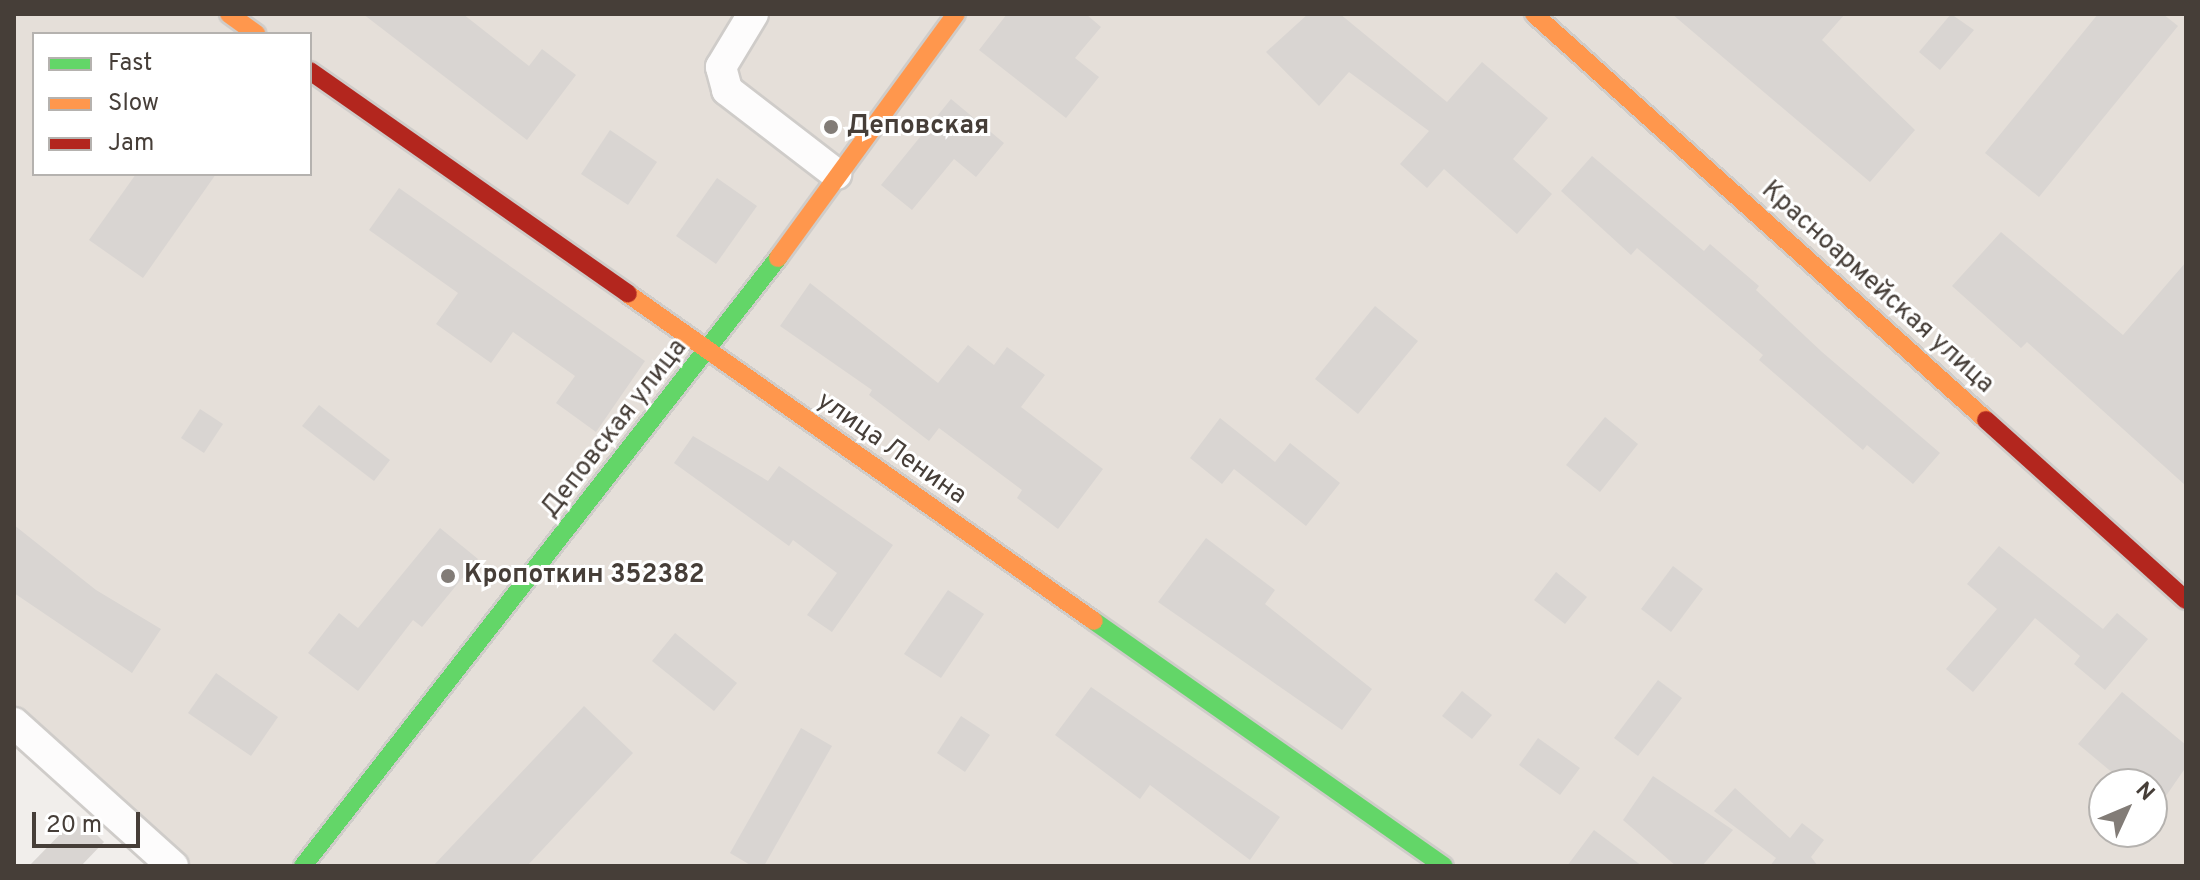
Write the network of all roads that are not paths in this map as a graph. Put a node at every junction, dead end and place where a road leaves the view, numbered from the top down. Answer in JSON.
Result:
{"nodes":[{"id":1,"x":229,"y":14,"type":"edge"},
{"id":2,"x":753,"y":14,"type":"edge"},
{"id":3,"x":956,"y":14,"type":"edge"},
{"id":4,"x":1534,"y":14,"type":"edge"},
{"id":5,"x":254,"y":32,"type":"edge"},
{"id":6,"x":312,"y":72,"type":"edge"},
{"id":7,"x":836,"y":174,"type":"junction"},
{"id":8,"x":708,"y":353,"type":"junction"},
{"id":9,"x":2186,"y":600,"type":"edge"},
{"id":10,"x":14,"y":723,"type":"edge"},
{"id":11,"x":173,"y":866,"type":"edge"},
{"id":12,"x":303,"y":866,"type":"edge"},
{"id":13,"x":1444,"y":866,"type":"edge"}],
"edges":[{"from":1,"to":5,"type":"main road"},
{"from":2,"to":7,"type":"street"},
{"from":3,"to":7,"type":"main road","name":"Деповская улица"},
{"from":4,"to":9,"type":"main road","name":"Красноармейская улица"},
{"from":6,"to":8,"type":"main road","name":"улица Ленина"},
{"from":7,"to":8,"type":"main road","name":"Деповская улица"},
{"from":8,"to":12,"type":"main road","name":"Деповская улица"},
{"from":8,"to":13,"type":"main road","name":"улица Ленина"},
{"from":10,"to":11,"type":"street"}]}
